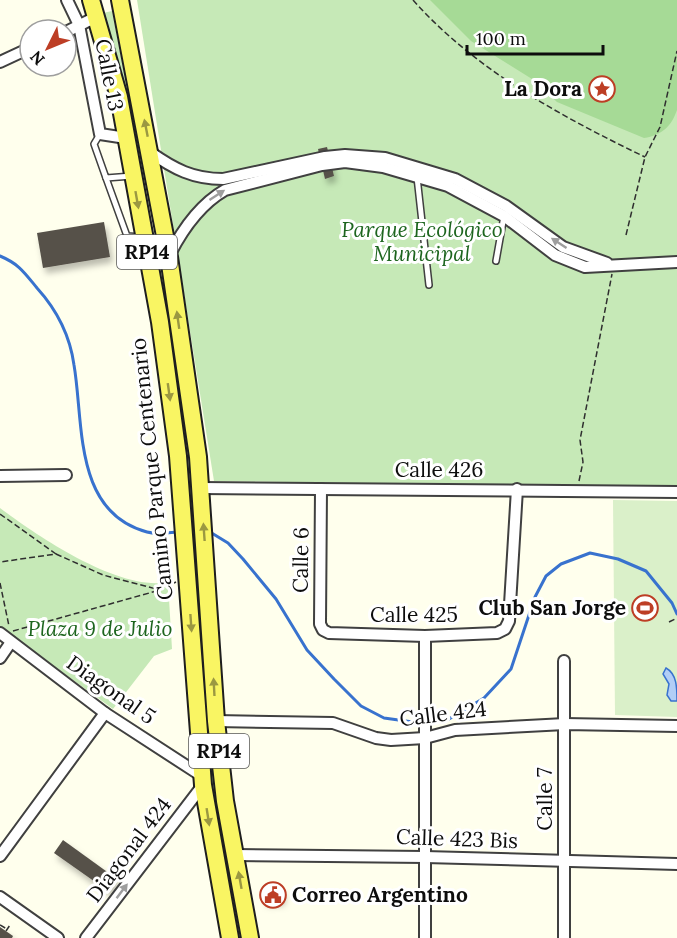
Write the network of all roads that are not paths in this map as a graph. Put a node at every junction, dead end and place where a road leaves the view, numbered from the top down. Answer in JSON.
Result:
{"nodes":[{"id":1,"x":67,"y":0,"type":"edge"},
{"id":2,"x":91,"y":0,"type":"edge"},
{"id":3,"x":120,"y":0,"type":"edge"},
{"id":4,"x":96,"y":17,"type":"junction"},
{"id":5,"x":79,"y":25,"type":"junction"},
{"id":6,"x":18,"y":54,"type":"edge"},
{"id":7,"x":0,"y":62,"type":"edge"},
{"id":8,"x":100,"y":134,"type":"junction"},
{"id":9,"x":126,"y":138,"type":"junction"},
{"id":10,"x":150,"y":152,"type":"junction"},
{"id":11,"x":326,"y":161,"type":"junction"},
{"id":12,"x":421,"y":174,"type":"junction"},
{"id":13,"x":133,"y":176,"type":"junction"},
{"id":14,"x":106,"y":178,"type":"junction"},
{"id":15,"x":501,"y":211,"type":"junction"},
{"id":16,"x":144,"y":237,"type":"junction"},
{"id":17,"x":169,"y":256,"type":"junction"},
{"id":18,"x":496,"y":261,"type":"dead end"},
{"id":19,"x":677,"y":262,"type":"edge"},
{"id":20,"x":429,"y":285,"type":"dead end"},
{"id":21,"x":0,"y":476,"type":"edge"},
{"id":22,"x":66,"y":476,"type":"dead end"},
{"id":23,"x":321,"y":489,"type":"junction"},
{"id":24,"x":517,"y":489,"type":"junction"},
{"id":25,"x":677,"y":492,"type":"edge"},
{"id":26,"x":201,"y":495,"type":"junction"},
{"id":27,"x":323,"y":630,"type":"joint"},
{"id":28,"x":0,"y":633,"type":"edge"},
{"id":29,"x":425,"y":636,"type":"junction"},
{"id":30,"x":11,"y":642,"type":"junction"},
{"id":31,"x":0,"y":658,"type":"edge"},
{"id":32,"x":564,"y":661,"type":"dead end"},
{"id":33,"x":105,"y":713,"type":"junction"},
{"id":34,"x":216,"y":721,"type":"junction"},
{"id":35,"x":565,"y":724,"type":"junction"},
{"id":36,"x":677,"y":726,"type":"edge"},
{"id":37,"x":425,"y":735,"type":"junction"},
{"id":38,"x":202,"y":780,"type":"junction"},
{"id":39,"x":235,"y":855,"type":"junction"},
{"id":40,"x":0,"y":856,"type":"edge"},
{"id":41,"x":425,"y":857,"type":"junction"},
{"id":42,"x":565,"y":862,"type":"junction"},
{"id":43,"x":677,"y":864,"type":"edge"},
{"id":44,"x":219,"y":887,"type":"junction"},
{"id":45,"x":0,"y":897,"type":"edge"},
{"id":46,"x":58,"y":938,"type":"edge"},
{"id":47,"x":86,"y":938,"type":"edge"},
{"id":48,"x":224,"y":938,"type":"edge"},
{"id":49,"x":230,"y":938,"type":"edge"},
{"id":50,"x":250,"y":938,"type":"edge"},
{"id":51,"x":425,"y":938,"type":"edge"},
{"id":52,"x":564,"y":938,"type":"edge"}],
"edges":[{"from":1,"to":5,"type":"street","name":"Calle 13"},
{"from":2,"to":4,"type":"main road","name":"Camino Parque Centenario","number":"RP14"},
{"from":10,"to":3,"type":"main road","name":"Camino Parque Centenario","number":"RP14","one_way":true},
{"from":4,"to":5,"type":"street"},
{"from":4,"to":9,"type":"main road","name":"Camino Parque Centenario","number":"RP14"},
{"from":5,"to":8,"type":"street","name":"Calle 13"},
{"from":6,"to":7,"type":"street"},
{"from":8,"to":9,"type":"street","name":"Calle 13"},
{"from":8,"to":14,"type":"lane"},
{"from":9,"to":13,"type":"main road","name":"Camino Parque Centenario","number":"RP14"},
{"from":10,"to":11,"type":"street"},
{"from":10,"to":17,"type":"main road","name":"Camino Parque Centenario","number":"RP14"},
{"from":11,"to":12,"type":"street"},
{"from":17,"to":11,"type":"street","one_way":true},
{"from":12,"to":15,"type":"street"},
{"from":12,"to":20,"type":"lane"},
{"from":13,"to":14,"type":"lane"},
{"from":13,"to":16,"type":"main road","name":"Camino Parque Centenario","number":"RP14","one_way":true},
{"from":14,"to":16,"type":"lane"},
{"from":15,"to":18,"type":"lane"},
{"from":15,"to":19,"type":"street"},
{"from":16,"to":38,"type":"main road","name":"Camino Parque Centenario","number":"RP14","one_way":true},
{"from":26,"to":17,"type":"main road","name":"Camino Parque Centenario","number":"RP14","one_way":true},
{"from":21,"to":22,"type":"street"},
{"from":23,"to":24,"type":"street","name":"Calle 426"},
{"from":23,"to":26,"type":"street","name":"Calle 426"},
{"from":23,"to":27,"type":"street","name":"Calle 6"},
{"from":24,"to":25,"type":"street","name":"Calle 426"},
{"from":24,"to":29,"type":"street","name":"Calle 425"},
{"from":34,"to":26,"type":"main road","name":"Camino Parque Centenario","number":"RP14","one_way":true},
{"from":27,"to":29,"type":"street","name":"Calle 425"},
{"from":28,"to":30,"type":"street","name":"Diagonal 5"},
{"from":29,"to":37,"type":"street"},
{"from":30,"to":31,"type":"street"},
{"from":30,"to":33,"type":"street","name":"Diagonal 5"},
{"from":32,"to":35,"type":"street","name":"Calle 7"},
{"from":33,"to":38,"type":"street","name":"Diagonal 5"},
{"from":33,"to":40,"type":"street"},
{"from":34,"to":37,"type":"street","name":"Calle 424"},
{"from":34,"to":39,"type":"main road","name":"Camino Parque Centenario","number":"RP14"},
{"from":35,"to":36,"type":"street","name":"Calle 424"},
{"from":35,"to":37,"type":"street","name":"Calle 424"},
{"from":35,"to":42,"type":"street","name":"Calle 7"},
{"from":37,"to":41,"type":"street"},
{"from":38,"to":44,"type":"main road","name":"Camino Parque Centenario","number":"RP14","one_way":true},
{"from":47,"to":38,"type":"street","name":"Diagonal 424","one_way":true},
{"from":39,"to":41,"type":"street","name":"Calle 423 Bis"},
{"from":50,"to":39,"type":"main road","name":"Camino Parque Centenario","number":"RP14","one_way":true},
{"from":41,"to":42,"type":"street","name":"Calle 423 Bis"},
{"from":41,"to":51,"type":"street"},
{"from":42,"to":43,"type":"street","name":"Calle 423 Bis"},
{"from":42,"to":52,"type":"street","name":"Calle 7"},
{"from":44,"to":48,"type":"main road"},
{"from":44,"to":49,"type":"main road","name":"Camino Parque Centenario","number":"RP14"},
{"from":45,"to":46,"type":"street"}]}
